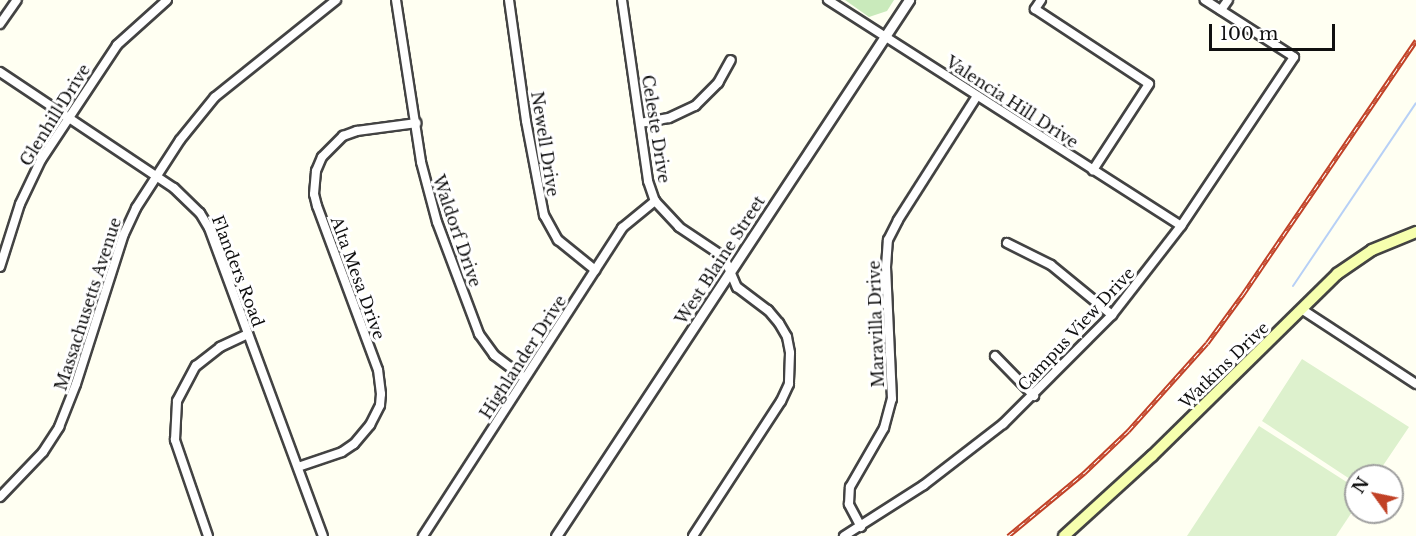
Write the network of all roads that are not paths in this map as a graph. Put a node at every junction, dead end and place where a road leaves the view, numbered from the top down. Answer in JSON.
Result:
{"nodes":[{"id":1,"x":17,"y":0,"type":"edge"},
{"id":2,"x":167,"y":0,"type":"edge"},
{"id":3,"x":336,"y":0,"type":"edge"},
{"id":4,"x":396,"y":0,"type":"edge"},
{"id":5,"x":509,"y":0,"type":"edge"},
{"id":6,"x":622,"y":0,"type":"edge"},
{"id":7,"x":828,"y":0,"type":"edge"},
{"id":8,"x":909,"y":0,"type":"edge"},
{"id":9,"x":1041,"y":0,"type":"edge"},
{"id":10,"x":1205,"y":0,"type":"edge"},
{"id":11,"x":1228,"y":0,"type":"edge"},
{"id":12,"x":1221,"y":10,"type":"junction"},
{"id":13,"x":0,"y":24,"type":"edge"},
{"id":14,"x":885,"y":37,"type":"junction"},
{"id":15,"x":731,"y":60,"type":"dead end"},
{"id":16,"x":0,"y":72,"type":"edge"},
{"id":17,"x":977,"y":96,"type":"junction"},
{"id":18,"x":68,"y":117,"type":"junction"},
{"id":19,"x":416,"y":123,"type":"junction"},
{"id":20,"x":640,"y":123,"type":"junction"},
{"id":21,"x":1093,"y":170,"type":"junction"},
{"id":22,"x":157,"y":176,"type":"junction"},
{"id":23,"x":655,"y":201,"type":"junction"},
{"id":24,"x":1181,"y":226,"type":"junction"},
{"id":25,"x":1416,"y":232,"type":"edge"},
{"id":26,"x":1007,"y":243,"type":"dead end"},
{"id":27,"x":0,"y":267,"type":"edge"},
{"id":28,"x":595,"y":270,"type":"junction"},
{"id":29,"x":730,"y":271,"type":"junction"},
{"id":30,"x":1303,"y":310,"type":"junction"},
{"id":31,"x":1112,"y":315,"type":"junction"},
{"id":32,"x":248,"y":334,"type":"junction"},
{"id":33,"x":995,"y":356,"type":"dead end"},
{"id":34,"x":524,"y":378,"type":"junction"},
{"id":35,"x":1416,"y":384,"type":"edge"},
{"id":36,"x":1034,"y":396,"type":"junction"},
{"id":37,"x":298,"y":467,"type":"junction"},
{"id":38,"x":0,"y":497,"type":"edge"},
{"id":39,"x":861,"y":526,"type":"junction"},
{"id":40,"x":208,"y":536,"type":"edge"},
{"id":41,"x":323,"y":536,"type":"edge"},
{"id":42,"x":423,"y":536,"type":"edge"},
{"id":43,"x":556,"y":536,"type":"edge"},
{"id":44,"x":693,"y":536,"type":"edge"},
{"id":45,"x":844,"y":536,"type":"edge"},
{"id":46,"x":1064,"y":536,"type":"edge"}],
"edges":[{"from":1,"to":13,"type":"street"},
{"from":2,"to":18,"type":"street","name":"Glenhill Drive"},
{"from":3,"to":22,"type":"street","name":"Massachusetts Avenue"},
{"from":4,"to":19,"type":"street","name":"Waldorf Drive"},
{"from":5,"to":28,"type":"street","name":"Newell Drive"},
{"from":6,"to":20,"type":"street","name":"Celeste Drive"},
{"from":7,"to":14,"type":"street","name":"Valencia Hill Drive"},
{"from":8,"to":14,"type":"street","name":"West Blaine Street"},
{"from":9,"to":21,"type":"street"},
{"from":10,"to":12,"type":"street"},
{"from":11,"to":12,"type":"street"},
{"from":12,"to":24,"type":"street","name":"Campus View Drive"},
{"from":14,"to":17,"type":"street","name":"Valencia Hill Drive"},
{"from":14,"to":29,"type":"street","name":"West Blaine Street"},
{"from":15,"to":20,"type":"street"},
{"from":16,"to":18,"type":"street","name":"Flanders Road"},
{"from":17,"to":21,"type":"street","name":"Valencia Hill Drive"},
{"from":17,"to":39,"type":"street","name":"Maravilla Drive"},
{"from":18,"to":22,"type":"street","name":"Flanders Road"},
{"from":18,"to":27,"type":"street","name":"Glenhill Drive"},
{"from":19,"to":34,"type":"street","name":"Waldorf Drive"},
{"from":19,"to":37,"type":"street","name":"Alta Mesa Drive"},
{"from":20,"to":23,"type":"street","name":"Celeste Drive"},
{"from":21,"to":24,"type":"street","name":"Valencia Hill Drive"},
{"from":22,"to":32,"type":"street","name":"Flanders Road"},
{"from":22,"to":38,"type":"street","name":"Massachusetts Avenue"},
{"from":23,"to":28,"type":"street","name":"Highlander Drive"},
{"from":23,"to":29,"type":"street","name":"Celeste Drive"},
{"from":24,"to":31,"type":"street","name":"Campus View Drive"},
{"from":25,"to":30,"type":"main road","name":"Watkins Drive"},
{"from":26,"to":31,"type":"street"},
{"from":28,"to":34,"type":"street","name":"Highlander Drive"},
{"from":29,"to":43,"type":"street","name":"West Blaine Street"},
{"from":29,"to":44,"type":"street","name":"Celeste Drive"},
{"from":30,"to":35,"type":"street"},
{"from":30,"to":46,"type":"main road","name":"Watkins Drive"},
{"from":31,"to":36,"type":"street","name":"Campus View Drive"},
{"from":32,"to":37,"type":"street","name":"Flanders Road"},
{"from":32,"to":40,"type":"street"},
{"from":33,"to":36,"type":"street"},
{"from":34,"to":42,"type":"street","name":"Highlander Drive"},
{"from":36,"to":39,"type":"street","name":"Campus View Drive"},
{"from":37,"to":41,"type":"street","name":"Flanders Road"},
{"from":39,"to":45,"type":"street","name":"Campus View Drive"}]}
